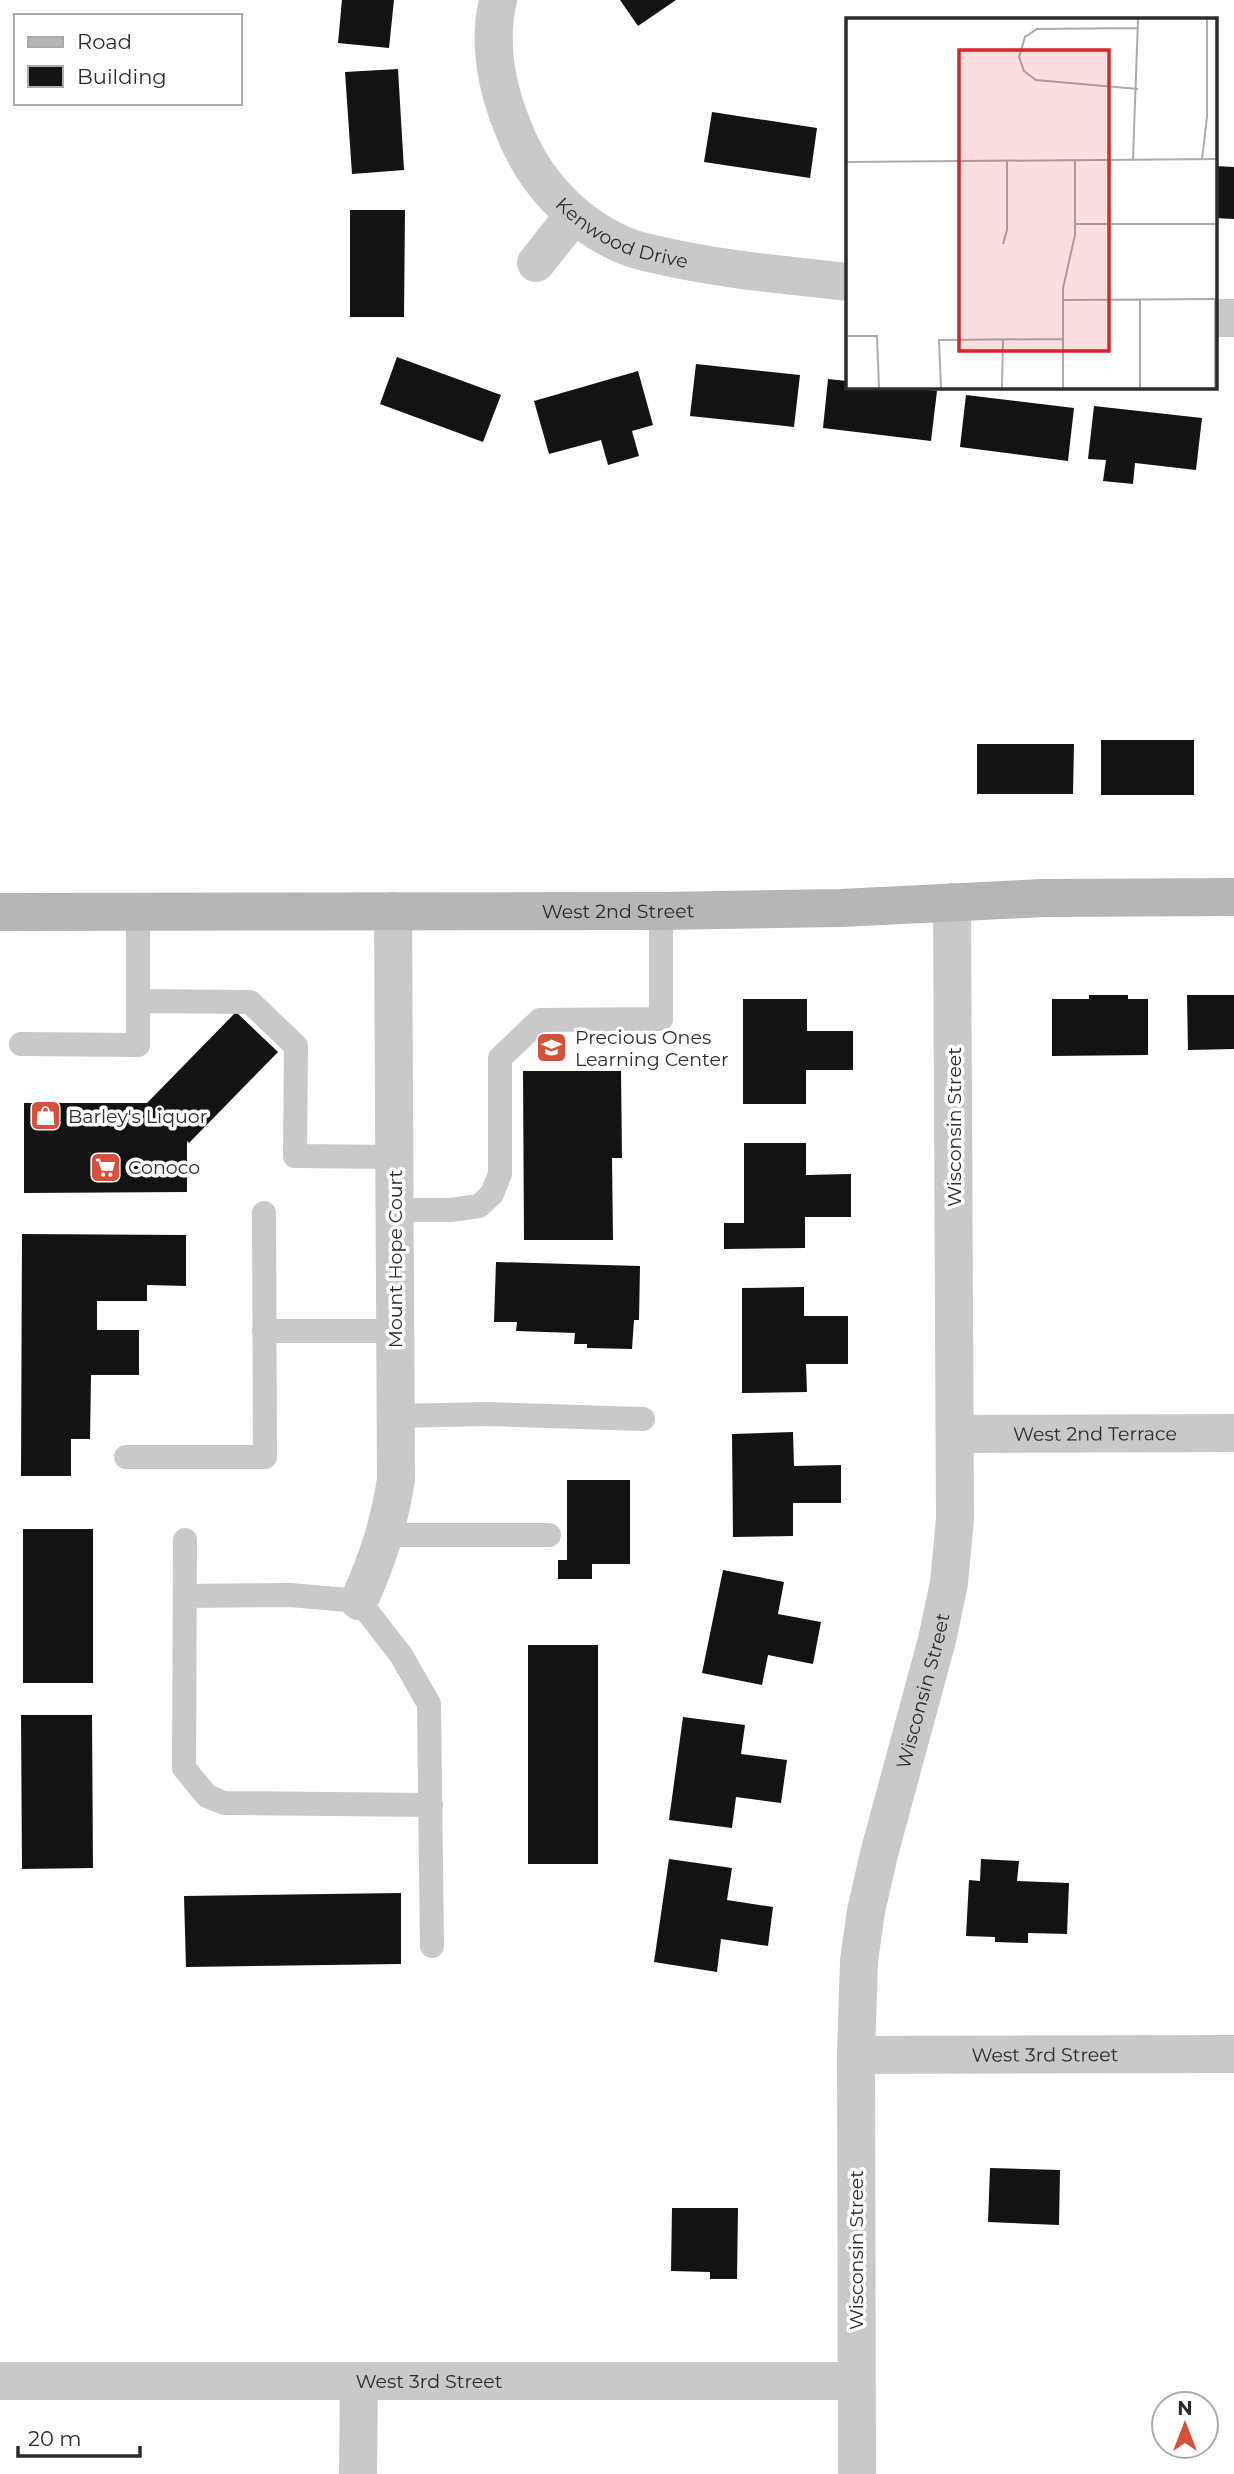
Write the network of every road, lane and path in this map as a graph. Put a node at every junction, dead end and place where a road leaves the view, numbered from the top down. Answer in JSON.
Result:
{"nodes":[{"id":1,"x":498,"y":0,"type":"edge"},
{"id":2,"x":574,"y":215,"type":"junction"},
{"id":3,"x":536,"y":262,"type":"dead end"},
{"id":4,"x":846,"y":282,"type":"edge"},
{"id":5,"x":1216,"y":318,"type":"edge"},
{"id":6,"x":1234,"y":318,"type":"edge"},
{"id":7,"x":1234,"y":897,"type":"edge"},
{"id":8,"x":952,"y":902,"type":"junction"},
{"id":9,"x":393,"y":911,"type":"junction"},
{"id":10,"x":661,"y":911,"type":"junction"},
{"id":11,"x":0,"y":912,"type":"edge"},
{"id":12,"x":138,"y":912,"type":"junction"},
{"id":13,"x":138,"y":1001,"type":"junction"},
{"id":14,"x":21,"y":1044,"type":"dead end"},
{"id":15,"x":394,"y":1157,"type":"junction"},
{"id":16,"x":395,"y":1210,"type":"junction"},
{"id":17,"x":264,"y":1213,"type":"dead end"},
{"id":18,"x":264,"y":1331,"type":"junction"},
{"id":19,"x":395,"y":1331,"type":"junction"},
{"id":20,"x":395,"y":1416,"type":"junction"},
{"id":21,"x":643,"y":1419,"type":"dead end"},
{"id":22,"x":1234,"y":1433,"type":"edge"},
{"id":23,"x":955,"y":1434,"type":"junction"},
{"id":24,"x":126,"y":1457,"type":"dead end"},
{"id":25,"x":385,"y":1535,"type":"junction"},
{"id":26,"x":549,"y":1535,"type":"dead end"},
{"id":27,"x":185,"y":1540,"type":"dead end"},
{"id":28,"x":185,"y":1596,"type":"junction"},
{"id":29,"x":359,"y":1601,"type":"junction"},
{"id":30,"x":431,"y":1805,"type":"junction"},
{"id":31,"x":432,"y":1946,"type":"dead end"},
{"id":32,"x":1234,"y":2054,"type":"edge"},
{"id":33,"x":856,"y":2055,"type":"junction"},
{"id":34,"x":0,"y":2381,"type":"edge"},
{"id":35,"x":359,"y":2381,"type":"junction"},
{"id":36,"x":856,"y":2381,"type":"junction"},
{"id":37,"x":358,"y":2474,"type":"edge"},
{"id":38,"x":857,"y":2474,"type":"edge"}],
"edges":[{"from":1,"to":2,"type":"street","name":"Kenwood Drive"},
{"from":2,"to":3,"type":"street"},
{"from":2,"to":4,"type":"street","name":"Kenwood Drive"},
{"from":5,"to":6,"type":"street"},
{"from":7,"to":8,"type":"street","name":"West 2nd Street"},
{"from":8,"to":10,"type":"street","name":"West 2nd Street"},
{"from":8,"to":23,"type":"street","name":"Wisconsin Street"},
{"from":9,"to":10,"type":"street","name":"West 2nd Street"},
{"from":9,"to":12,"type":"street","name":"West 2nd Street"},
{"from":9,"to":15,"type":"street","name":"Mount Hope Court"},
{"from":10,"to":16,"type":"lane"},
{"from":11,"to":12,"type":"street","name":"West 2nd Street"},
{"from":12,"to":13,"type":"lane"},
{"from":13,"to":14,"type":"lane"},
{"from":13,"to":15,"type":"lane"},
{"from":15,"to":16,"type":"street","name":"Mount Hope Court"},
{"from":16,"to":19,"type":"street","name":"Mount Hope Court"},
{"from":17,"to":18,"type":"lane"},
{"from":18,"to":19,"type":"lane"},
{"from":18,"to":24,"type":"lane"},
{"from":19,"to":20,"type":"street","name":"Mount Hope Court"},
{"from":20,"to":21,"type":"lane"},
{"from":20,"to":25,"type":"street","name":"Mount Hope Court"},
{"from":22,"to":23,"type":"street","name":"West 2nd Terrace"},
{"from":23,"to":33,"type":"street","name":"Wisconsin Street"},
{"from":25,"to":26,"type":"lane"},
{"from":25,"to":29,"type":"street","name":"Mount Hope Court"},
{"from":27,"to":28,"type":"lane"},
{"from":28,"to":29,"type":"lane"},
{"from":28,"to":30,"type":"lane"},
{"from":29,"to":30,"type":"lane"},
{"from":30,"to":31,"type":"lane"},
{"from":32,"to":33,"type":"street","name":"West 3rd Street"},
{"from":33,"to":36,"type":"street","name":"Wisconsin Street"},
{"from":34,"to":35,"type":"street","name":"West 3rd Street"},
{"from":35,"to":36,"type":"street","name":"West 3rd Street"},
{"from":35,"to":37,"type":"street"},
{"from":36,"to":38,"type":"street","name":"Wisconsin Street"}]}
